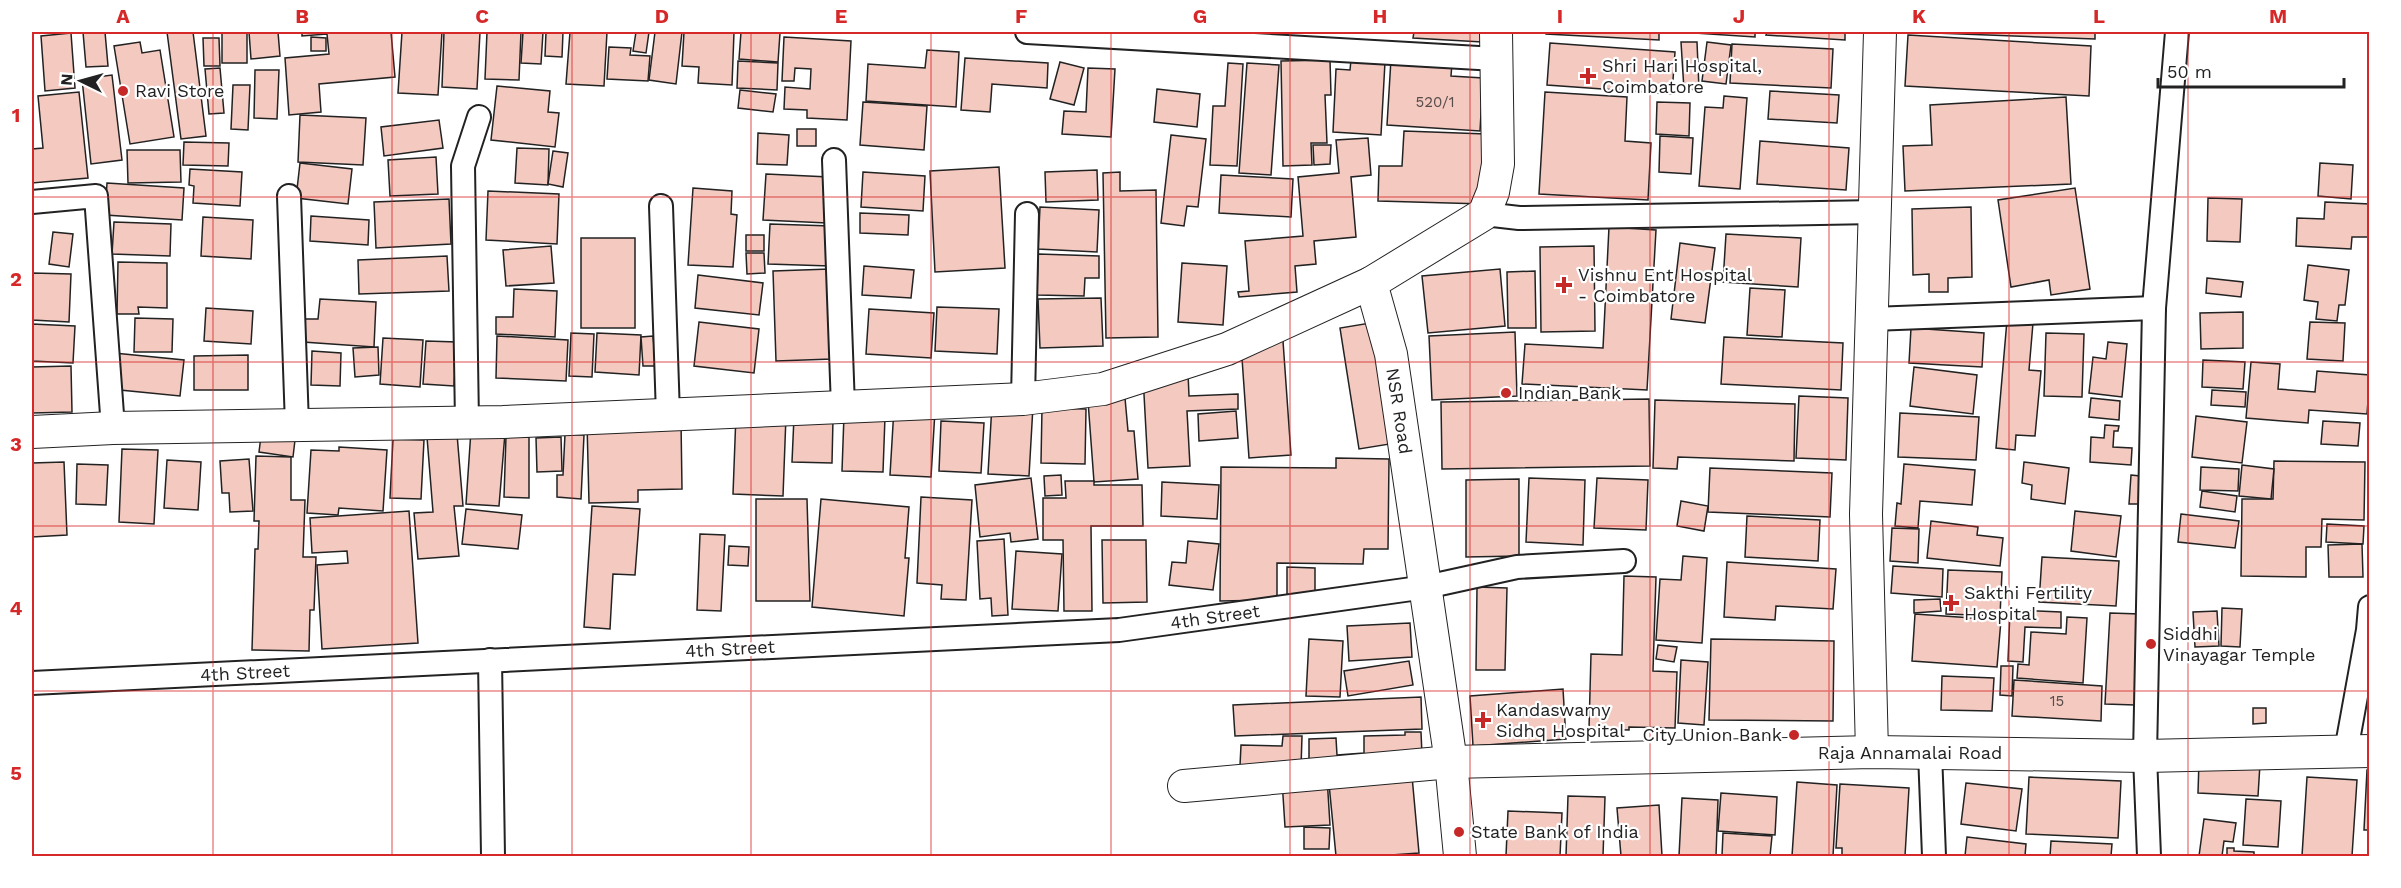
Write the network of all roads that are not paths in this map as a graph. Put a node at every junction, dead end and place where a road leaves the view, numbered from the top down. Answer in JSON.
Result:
{"nodes":[{"id":1,"x":1026,"y":32,"type":"edge"},
{"id":2,"x":1880,"y":32,"type":"edge"},
{"id":3,"x":2177,"y":32,"type":"edge"},
{"id":4,"x":1496,"y":45,"type":"edge"},
{"id":5,"x":479,"y":117,"type":"dead end"},
{"id":6,"x":834,"y":160,"type":"dead end"},
{"id":7,"x":289,"y":196,"type":"dead end"},
{"id":8,"x":32,"y":202,"type":"edge"},
{"id":9,"x":661,"y":206,"type":"dead end"},
{"id":10,"x":1876,"y":212,"type":"junction"},
{"id":11,"x":1027,"y":214,"type":"dead end"},
{"id":12,"x":1484,"y":214,"type":"junction"},
{"id":13,"x":1371,"y":283,"type":"junction"},
{"id":14,"x":2154,"y":308,"type":"junction"},
{"id":15,"x":1872,"y":319,"type":"junction"},
{"id":16,"x":1023,"y":399,"type":"junction"},
{"id":17,"x":843,"y":407,"type":"junction"},
{"id":18,"x":668,"y":415,"type":"junction"},
{"id":19,"x":467,"y":422,"type":"junction"},
{"id":20,"x":297,"y":425,"type":"junction"},
{"id":21,"x":112,"y":428,"type":"junction"},
{"id":22,"x":32,"y":432,"type":"edge"},
{"id":23,"x":1624,"y":561,"type":"dead end"},
{"id":24,"x":1426,"y":587,"type":"junction"},
{"id":25,"x":2370,"y":607,"type":"edge"},
{"id":26,"x":490,"y":660,"type":"junction"},
{"id":27,"x":32,"y":683,"type":"edge"},
{"id":28,"x":2358,"y":751,"type":"edge"},
{"id":29,"x":1872,"y":752,"type":"junction"},
{"id":30,"x":1930,"y":753,"type":"junction"},
{"id":31,"x":2145,"y":756,"type":"junction"},
{"id":32,"x":1451,"y":762,"type":"junction"},
{"id":33,"x":1184,"y":786,"type":"dead end"},
{"id":34,"x":494,"y":856,"type":"edge"},
{"id":35,"x":1460,"y":856,"type":"edge"},
{"id":36,"x":1934,"y":856,"type":"edge"},
{"id":37,"x":2149,"y":856,"type":"edge"}],
"edges":[{"from":1,"to":4,"type":"street"},
{"from":2,"to":10,"type":"street"},
{"from":3,"to":14,"type":"street"},
{"from":4,"to":12,"type":"street"},
{"from":5,"to":19,"type":"street"},
{"from":6,"to":17,"type":"street"},
{"from":7,"to":20,"type":"street"},
{"from":8,"to":21,"type":"street"},
{"from":9,"to":18,"type":"street"},
{"from":10,"to":12,"type":"street"},
{"from":10,"to":15,"type":"street"},
{"from":11,"to":16,"type":"street"},
{"from":12,"to":13,"type":"street"},
{"from":13,"to":16,"type":"street"},
{"from":13,"to":24,"type":"street","name":"NSR Road"},
{"from":14,"to":15,"type":"street"},
{"from":14,"to":31,"type":"street"},
{"from":15,"to":29,"type":"street"},
{"from":16,"to":17,"type":"street"},
{"from":17,"to":18,"type":"street"},
{"from":18,"to":19,"type":"street"},
{"from":19,"to":20,"type":"street"},
{"from":20,"to":21,"type":"street"},
{"from":21,"to":22,"type":"street"},
{"from":23,"to":24,"type":"street","name":"4th Street"},
{"from":24,"to":26,"type":"street","name":"4th Street"},
{"from":24,"to":32,"type":"street","name":"NSR Road"},
{"from":25,"to":28,"type":"street"},
{"from":26,"to":27,"type":"street","name":"4th Street"},
{"from":26,"to":34,"type":"street"},
{"from":28,"to":31,"type":"street","name":"Raja Annamalai Road"},
{"from":29,"to":30,"type":"street","name":"Raja Annamalai Road"},
{"from":29,"to":32,"type":"street","name":"Raja Annamalai Road"},
{"from":30,"to":31,"type":"street","name":"Raja Annamalai Road"},
{"from":30,"to":36,"type":"street"},
{"from":31,"to":37,"type":"street"},
{"from":32,"to":33,"type":"street","name":"Raja Annamalai Road"},
{"from":32,"to":35,"type":"street","name":"NSR Road"}]}
